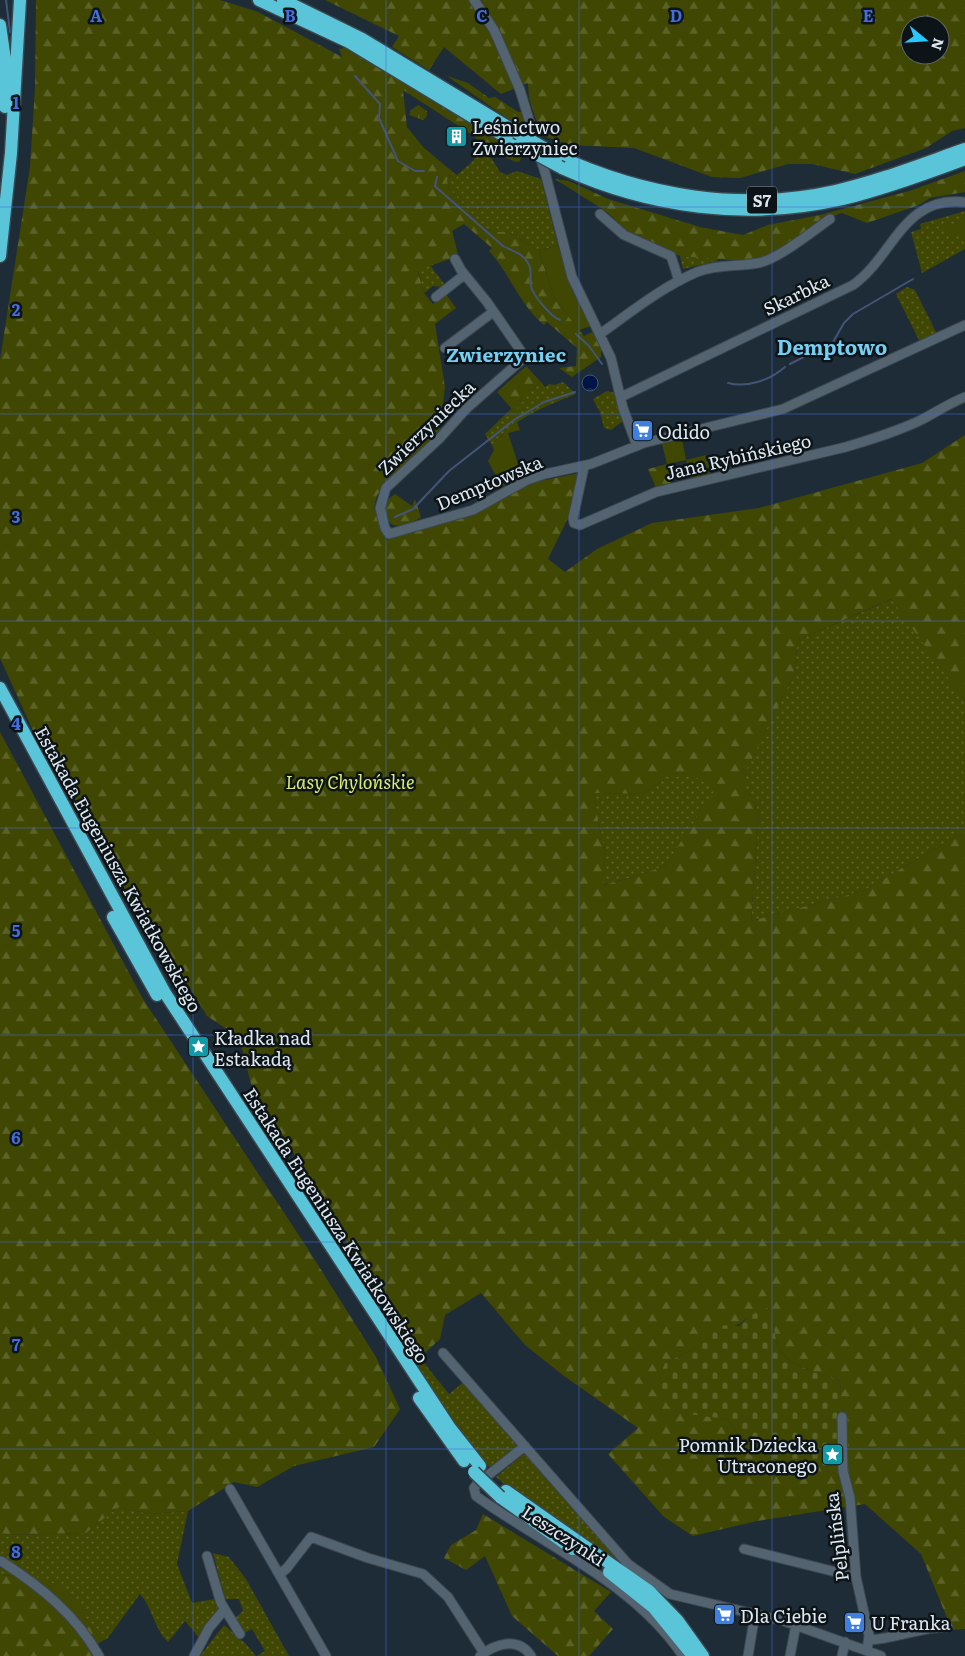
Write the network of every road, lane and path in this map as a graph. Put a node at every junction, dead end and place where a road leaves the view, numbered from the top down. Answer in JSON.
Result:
{"nodes":[{"id":1,"x":20,"y":0,"type":"edge"},
{"id":2,"x":259,"y":0,"type":"edge"},
{"id":3,"x":283,"y":0,"type":"edge"},
{"id":4,"x":474,"y":0,"type":"edge"},
{"id":5,"x":0,"y":26,"type":"edge"},
{"id":6,"x":518,"y":139,"type":"junction"},
{"id":7,"x":965,"y":149,"type":"edge"},
{"id":8,"x":965,"y":159,"type":"edge"},
{"id":9,"x":560,"y":162,"type":"junction"},
{"id":10,"x":0,"y":179,"type":"edge"},
{"id":11,"x":965,"y":202,"type":"edge"},
{"id":12,"x":600,"y":214,"type":"dead end"},
{"id":13,"x":830,"y":219,"type":"dead end"},
{"id":14,"x":0,"y":256,"type":"edge"},
{"id":15,"x":464,"y":275,"type":"junction"},
{"id":16,"x":679,"y":281,"type":"junction"},
{"id":17,"x":436,"y":297,"type":"dead end"},
{"id":18,"x":493,"y":312,"type":"junction"},
{"id":19,"x":965,"y":326,"type":"edge"},
{"id":20,"x":600,"y":334,"type":"junction"},
{"id":21,"x":445,"y":348,"type":"dead end"},
{"id":22,"x":525,"y":357,"type":"junction"},
{"id":23,"x":621,"y":397,"type":"junction"},
{"id":24,"x":965,"y":397,"type":"edge"},
{"id":25,"x":637,"y":446,"type":"junction"},
{"id":26,"x":584,"y":466,"type":"junction"},
{"id":27,"x":390,"y":534,"type":"joint"},
{"id":28,"x":0,"y":688,"type":"edge"},
{"id":29,"x":0,"y":706,"type":"edge"},
{"id":30,"x":114,"y":910,"type":"junction"},
{"id":31,"x":443,"y":1352,"type":"dead end"},
{"id":32,"x":842,"y":1417,"type":"dead end"},
{"id":33,"x":525,"y":1446,"type":"junction"},
{"id":34,"x":230,"y":1489,"type":"dead end"},
{"id":35,"x":503,"y":1494,"type":"junction"},
{"id":36,"x":744,"y":1548,"type":"dead end"},
{"id":37,"x":207,"y":1556,"type":"dead end"},
{"id":38,"x":1,"y":1561,"type":"edge"},
{"id":39,"x":280,"y":1574,"type":"junction"},
{"id":40,"x":856,"y":1577,"type":"junction"},
{"id":41,"x":224,"y":1610,"type":"junction"},
{"id":42,"x":755,"y":1614,"type":"junction"},
{"id":43,"x":796,"y":1625,"type":"junction"},
{"id":44,"x":948,"y":1627,"type":"dead end"},
{"id":45,"x":240,"y":1634,"type":"dead end"},
{"id":46,"x":870,"y":1640,"type":"junction"},
{"id":47,"x":845,"y":1642,"type":"junction"},
{"id":48,"x":867,"y":1651,"type":"junction"},
{"id":49,"x":482,"y":1654,"type":"edge"},
{"id":50,"x":530,"y":1654,"type":"edge"},
{"id":51,"x":99,"y":1656,"type":"edge"},
{"id":52,"x":194,"y":1656,"type":"edge"},
{"id":53,"x":326,"y":1656,"type":"edge"},
{"id":54,"x":683,"y":1656,"type":"edge"},
{"id":55,"x":693,"y":1656,"type":"edge"},
{"id":56,"x":704,"y":1656,"type":"edge"},
{"id":57,"x":748,"y":1656,"type":"edge"},
{"id":58,"x":790,"y":1656,"type":"edge"},
{"id":59,"x":842,"y":1656,"type":"edge"},
{"id":60,"x":881,"y":1656,"type":"edge"}],
"edges":[{"from":1,"to":14,"type":"highway"},
{"from":2,"to":6,"type":"highway","number":"S7"},
{"from":3,"to":6,"type":"highway","number":"S7"},
{"from":4,"to":20,"type":"street"},
{"from":5,"to":10,"type":"highway"},
{"from":6,"to":9,"type":"highway","number":"S7","bridge":true},
{"from":7,"to":9,"type":"highway","number":"S7"},
{"from":8,"to":9,"type":"highway","number":"S7"},
{"from":11,"to":23,"type":"street","name":"Skarbka"},
{"from":12,"to":16,"type":"street"},
{"from":13,"to":16,"type":"street"},
{"from":15,"to":17,"type":"street"},
{"from":15,"to":18,"type":"street"},
{"from":15,"to":22,"type":"street"},
{"from":16,"to":20,"type":"street"},
{"from":18,"to":21,"type":"street"},
{"from":18,"to":22,"type":"street"},
{"from":19,"to":25,"type":"street","name":"Demptowska"},
{"from":20,"to":23,"type":"street"},
{"from":22,"to":27,"type":"street","name":"Zwierzyniecka"},
{"from":23,"to":25,"type":"street"},
{"from":24,"to":26,"type":"street","name":"Jana Rybińskiego"},
{"from":25,"to":26,"type":"street","name":"Demptowska"},
{"from":26,"to":27,"type":"street","name":"Demptowska"},
{"from":28,"to":30,"type":"highway","name":"Estakada Eugeniusza Kwiatkowskiego"},
{"from":29,"to":30,"type":"highway","name":"Estakada Eugeniusza Kwiatkowskiego"},
{"from":30,"to":35,"type":"highway","name":"Estakada Eugeniusza Kwiatkowskiego"},
{"from":31,"to":33,"type":"street","name":"Leszczynki"},
{"from":32,"to":40,"type":"street","name":"Pelplińska"},
{"from":33,"to":42,"type":"street","name":"Leszczynki"},
{"from":33,"to":54,"type":"street","name":"Leszczynki"},
{"from":34,"to":39,"type":"street"},
{"from":35,"to":55,"type":"highway","name":"Estakada Eugeniusza Kwiatkowskiego"},
{"from":35,"to":56,"type":"highway","name":"Estakada Eugeniusza Kwiatkowskiego"},
{"from":36,"to":40,"type":"street"},
{"from":37,"to":41,"type":"street"},
{"from":38,"to":51,"type":"street"},
{"from":39,"to":49,"type":"street"},
{"from":39,"to":53,"type":"street"},
{"from":40,"to":46,"type":"street","name":"Pelplińska"},
{"from":41,"to":45,"type":"street"},
{"from":41,"to":52,"type":"street"},
{"from":42,"to":43,"type":"street"},
{"from":42,"to":57,"type":"street"},
{"from":43,"to":47,"type":"street"},
{"from":43,"to":58,"type":"street"},
{"from":44,"to":46,"type":"street"},
{"from":46,"to":48,"type":"street","name":"Pelplińska"},
{"from":47,"to":48,"type":"street"},
{"from":47,"to":59,"type":"street"},
{"from":48,"to":60,"type":"street"},
{"from":49,"to":50,"type":"street"}]}
